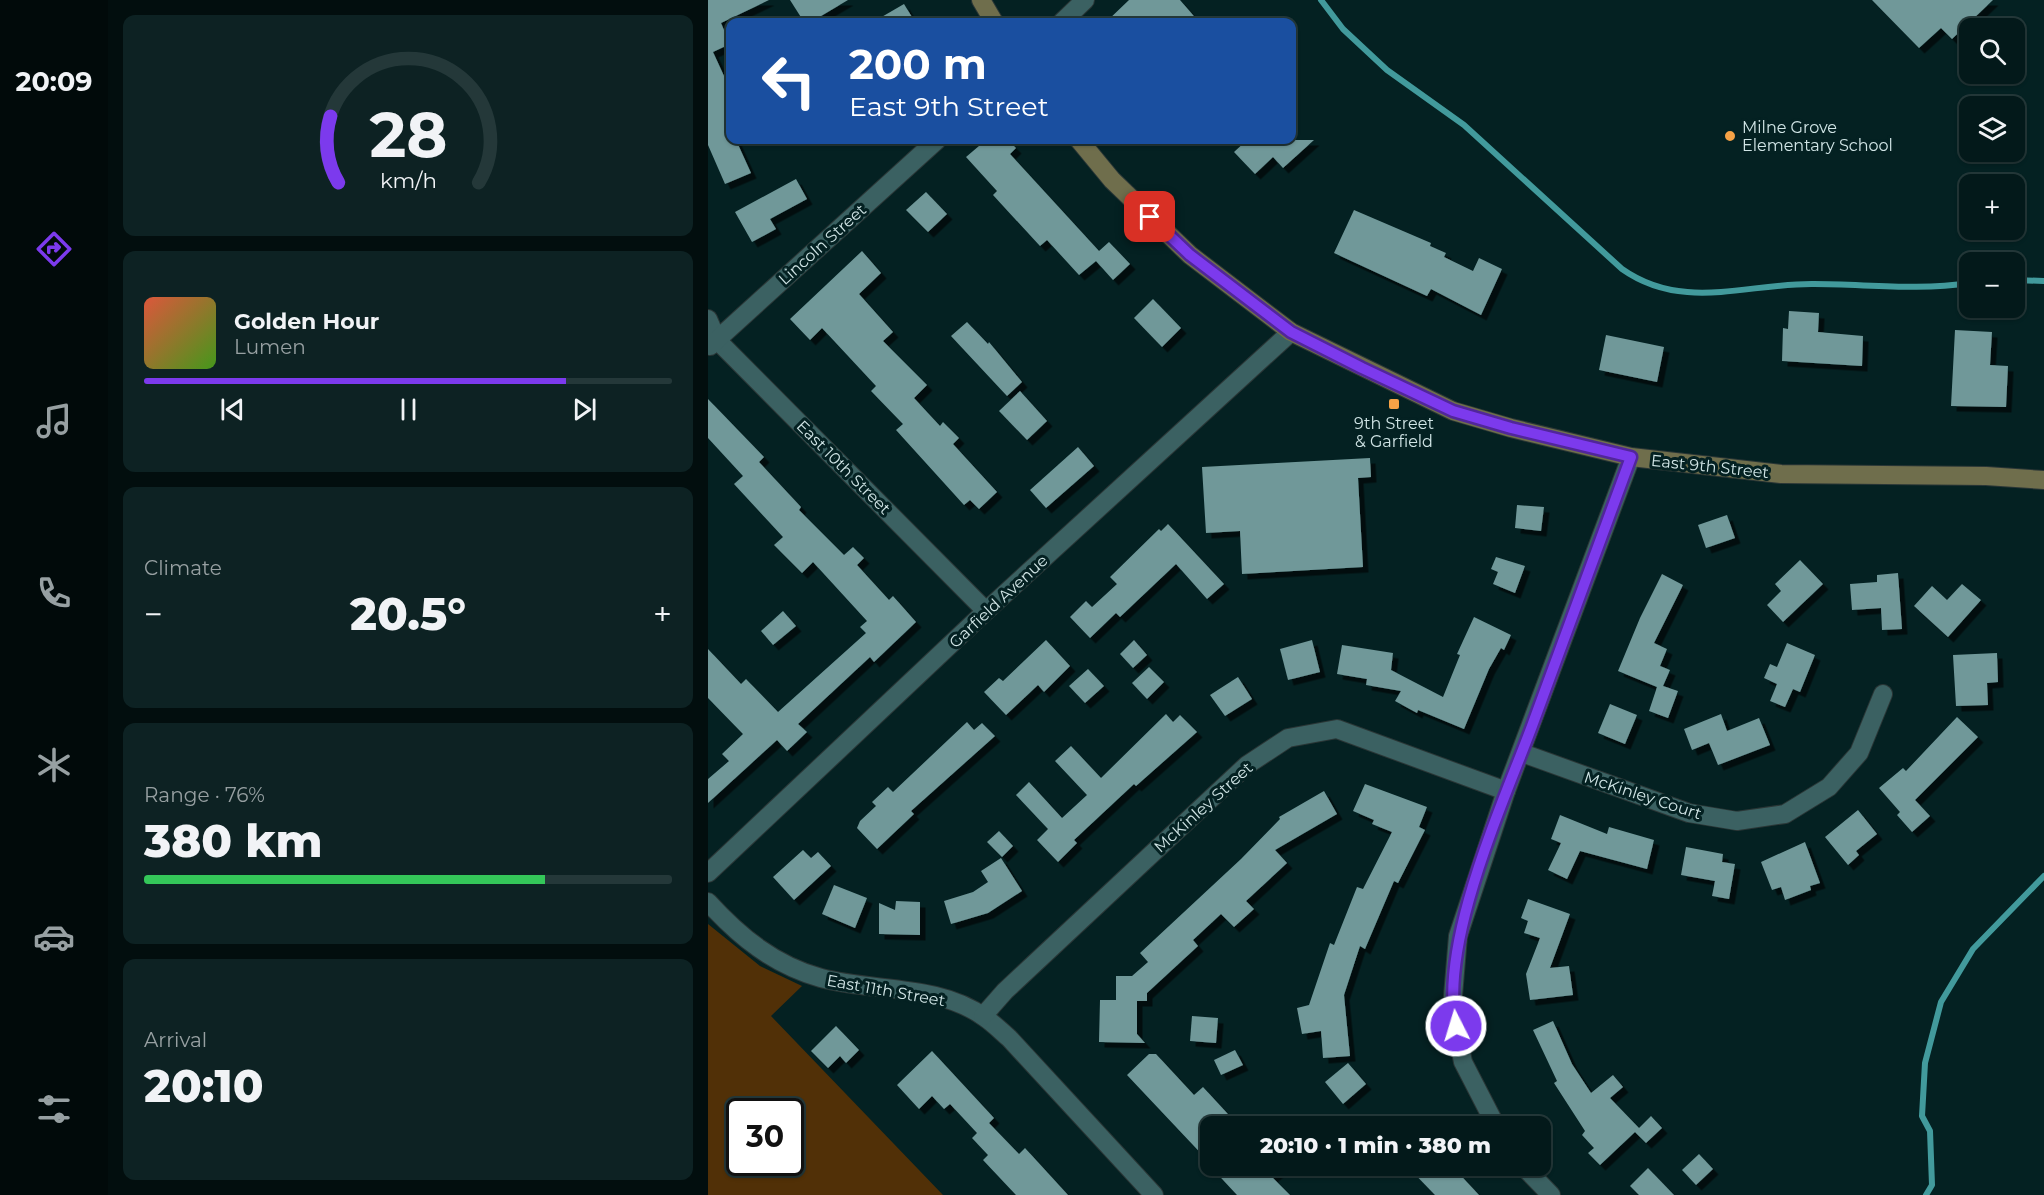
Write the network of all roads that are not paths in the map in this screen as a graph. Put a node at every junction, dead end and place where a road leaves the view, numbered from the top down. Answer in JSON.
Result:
{"nodes":[{"id":1,"x":981,"y":0,"type":"edge"},
{"id":2,"x":1084,"y":0,"type":"edge"},
{"id":3,"x":992,"y":18,"type":"edge"},
{"id":4,"x":1066,"y":18,"type":"edge"},
{"id":5,"x":933,"y":144,"type":"edge"},
{"id":6,"x":1082,"y":144,"type":"edge"},
{"id":7,"x":708,"y":319,"type":"edge"},
{"id":8,"x":1291,"y":332,"type":"junction"},
{"id":9,"x":712,"y":344,"type":"edge"},
{"id":10,"x":1631,"y":457,"type":"junction"},
{"id":11,"x":2044,"y":480,"type":"edge"},
{"id":12,"x":986,"y":611,"type":"junction"},
{"id":13,"x":1883,"y":694,"type":"dead end"},
{"id":14,"x":1522,"y":753,"type":"junction"},
{"id":15,"x":1506,"y":790,"type":"junction"},
{"id":16,"x":708,"y":873,"type":"edge"},
{"id":17,"x":708,"y":902,"type":"edge"},
{"id":18,"x":983,"y":1016,"type":"junction"},
{"id":19,"x":1491,"y":1116,"type":"edge"},
{"id":20,"x":1533,"y":1176,"type":"edge"},
{"id":21,"x":1154,"y":1195,"type":"edge"},
{"id":22,"x":1551,"y":1195,"type":"edge"}],
"edges":[{"from":1,"to":3,"type":"main road"},
{"from":2,"to":4,"type":"street"},
{"from":5,"to":9,"type":"street","name":"Lincoln Street"},
{"from":6,"to":8,"type":"main road","name":"East 9th Street"},
{"from":7,"to":9,"type":"street","name":"East 10th Street"},
{"from":8,"to":10,"type":"main road","name":"East 9th Street"},
{"from":8,"to":12,"type":"street","name":"Garfield Avenue"},
{"from":9,"to":12,"type":"street","name":"East 10th Street"},
{"from":10,"to":11,"type":"main road","name":"East 9th Street"},
{"from":10,"to":14,"type":"street"},
{"from":12,"to":16,"type":"street","name":"Garfield Avenue"},
{"from":13,"to":14,"type":"street","name":"McKinley Court"},
{"from":14,"to":15,"type":"street"},
{"from":15,"to":18,"type":"street","name":"McKinley Street"},
{"from":15,"to":19,"type":"street"},
{"from":17,"to":18,"type":"street","name":"East 11th Street"},
{"from":18,"to":21,"type":"street","name":"East 11th Street"},
{"from":20,"to":22,"type":"street"}]}
